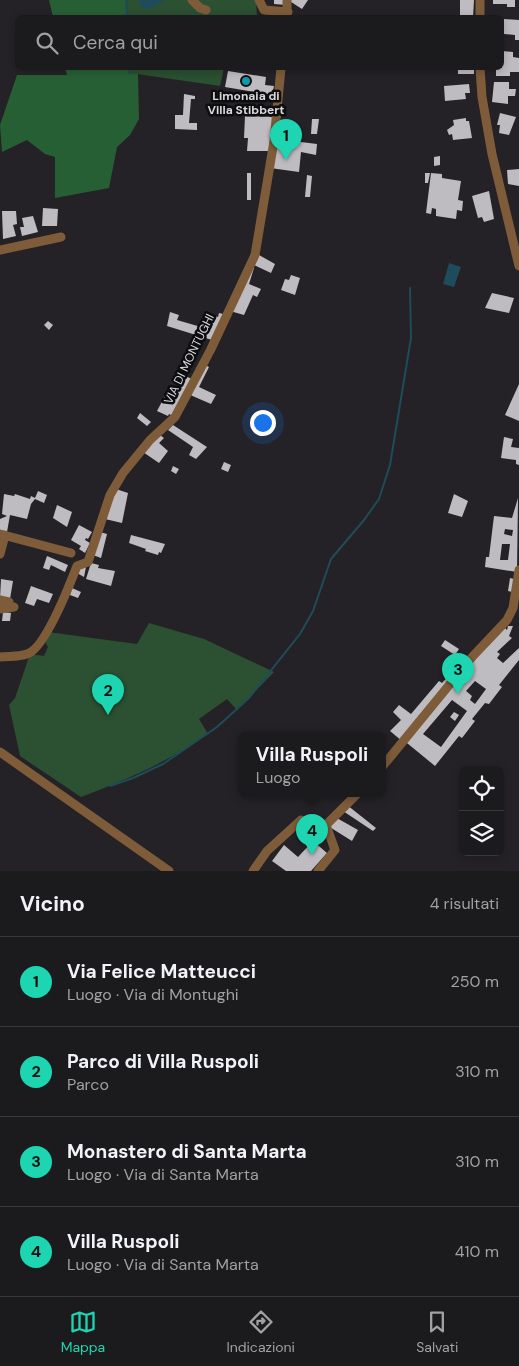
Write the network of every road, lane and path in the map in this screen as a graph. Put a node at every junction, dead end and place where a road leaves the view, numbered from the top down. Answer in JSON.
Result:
{"nodes":[{"id":1,"x":192,"y":0,"type":"edge"},
{"id":2,"x":260,"y":0,"type":"edge"},
{"id":3,"x":287,"y":0,"type":"edge"},
{"id":4,"x":480,"y":0,"type":"edge"},
{"id":5,"x":206,"y":10,"type":"dead end"},
{"id":6,"x":287,"y":15,"type":"edge"},
{"id":7,"x":480,"y":15,"type":"edge"},
{"id":8,"x":281,"y":70,"type":"edge"},
{"id":9,"x":480,"y":70,"type":"edge"},
{"id":10,"x":61,"y":237,"type":"dead end"},
{"id":11,"x":0,"y":250,"type":"edge"},
{"id":12,"x":519,"y":266,"type":"edge"},
{"id":13,"x":2,"y":534,"type":"edge"},
{"id":14,"x":71,"y":552,"type":"dead end"},
{"id":15,"x":0,"y":554,"type":"edge"},
{"id":16,"x":519,"y":570,"type":"edge"},
{"id":17,"x":8,"y":603,"type":"edge"},
{"id":18,"x":0,"y":609,"type":"edge"},
{"id":19,"x":0,"y":658,"type":"edge"},
{"id":20,"x":0,"y":752,"type":"edge"},
{"id":21,"x":386,"y":762,"type":"edge"},
{"id":22,"x":354,"y":797,"type":"edge"},
{"id":23,"x":301,"y":820,"type":"dead end"},
{"id":24,"x":169,"y":871,"type":"edge"},
{"id":25,"x":253,"y":871,"type":"edge"},
{"id":26,"x":318,"y":871,"type":"edge"}],
"edges":[{"from":1,"to":5,"type":"street"},
{"from":2,"to":6,"type":"street"},
{"from":3,"to":6,"type":"street"},
{"from":4,"to":7,"type":"street"},
{"from":8,"to":19,"type":"street","name":"VIA DI MONTUGHI"},
{"from":9,"to":12,"type":"street"},
{"from":10,"to":11,"type":"street"},
{"from":13,"to":14,"type":"street"},
{"from":13,"to":15,"type":"street"},
{"from":16,"to":21,"type":"street"},
{"from":17,"to":18,"type":"street"},
{"from":20,"to":24,"type":"street"},
{"from":22,"to":26,"type":"street"},
{"from":23,"to":25,"type":"street"}]}
